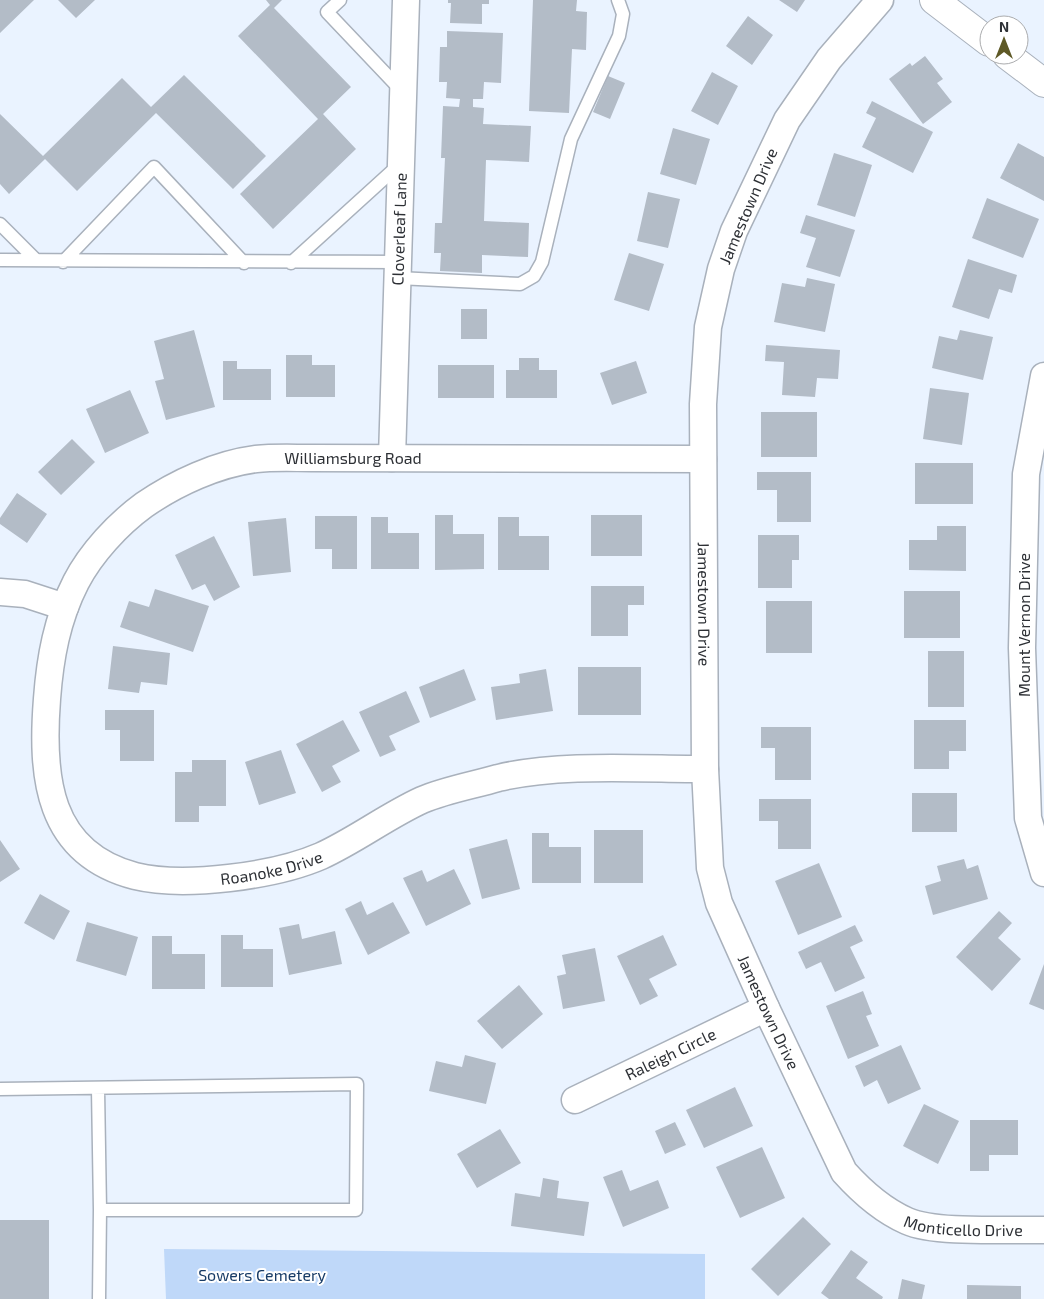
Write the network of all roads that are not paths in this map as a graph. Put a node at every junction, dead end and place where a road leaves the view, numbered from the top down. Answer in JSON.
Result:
{"nodes":[{"id":1,"x":340,"y":0,"type":"edge"},
{"id":2,"x":406,"y":0,"type":"edge"},
{"id":3,"x":618,"y":0,"type":"edge"},
{"id":4,"x":880,"y":0,"type":"edge"},
{"id":5,"x":934,"y":0,"type":"edge"},
{"id":6,"x":979,"y":34,"type":"edge"},
{"id":7,"x":1020,"y":65,"type":"edge"},
{"id":8,"x":1044,"y":83,"type":"edge"},
{"id":9,"x":403,"y":92,"type":"junction"},
{"id":10,"x":401,"y":162,"type":"junction"},
{"id":11,"x":0,"y":224,"type":"edge"},
{"id":12,"x":0,"y":260,"type":"edge"},
{"id":13,"x":36,"y":260,"type":"junction"},
{"id":14,"x":63,"y":262,"type":"junction"},
{"id":15,"x":244,"y":263,"type":"junction"},
{"id":16,"x":291,"y":263,"type":"junction"},
{"id":17,"x":398,"y":270,"type":"junction"},
{"id":18,"x":1044,"y":376,"type":"edge"},
{"id":19,"x":392,"y":458,"type":"junction"},
{"id":20,"x":704,"y":460,"type":"junction"},
{"id":21,"x":0,"y":592,"type":"edge"},
{"id":22,"x":65,"y":607,"type":"junction"},
{"id":23,"x":705,"y":769,"type":"junction"},
{"id":24,"x":1044,"y":874,"type":"edge"},
{"id":25,"x":766,"y":1008,"type":"junction"},
{"id":26,"x":0,"y":1089,"type":"edge"},
{"id":27,"x":98,"y":1089,"type":"junction"},
{"id":28,"x":575,"y":1100,"type":"dead end"},
{"id":29,"x":100,"y":1210,"type":"junction"},
{"id":30,"x":885,"y":1210,"type":"joint"},
{"id":31,"x":1044,"y":1230,"type":"edge"},
{"id":32,"x":99,"y":1299,"type":"edge"}],
"edges":[{"from":1,"to":9,"type":"lane"},
{"from":2,"to":9,"type":"street","name":"Cloverleaf Lane"},
{"from":3,"to":17,"type":"lane"},
{"from":4,"to":20,"type":"street","name":"Jamestown Drive"},
{"from":5,"to":6,"type":"street"},
{"from":7,"to":8,"type":"street"},
{"from":9,"to":10,"type":"street","name":"Cloverleaf Lane"},
{"from":10,"to":16,"type":"lane"},
{"from":10,"to":17,"type":"street","name":"Cloverleaf Lane"},
{"from":11,"to":13,"type":"lane"},
{"from":12,"to":13,"type":"lane"},
{"from":13,"to":14,"type":"lane"},
{"from":14,"to":15,"type":"lane"},
{"from":14,"to":15,"type":"lane"},
{"from":15,"to":16,"type":"lane"},
{"from":16,"to":17,"type":"lane"},
{"from":17,"to":19,"type":"street","name":"Cloverleaf Lane"},
{"from":18,"to":24,"type":"street","name":"Mount Vernon Drive"},
{"from":19,"to":20,"type":"street","name":"Williamsburg Road"},
{"from":19,"to":22,"type":"street","name":"Williamsburg Road"},
{"from":20,"to":23,"type":"street","name":"Jamestown Drive"},
{"from":21,"to":22,"type":"street"},
{"from":22,"to":23,"type":"street","name":"Roanoke Drive"},
{"from":23,"to":25,"type":"street","name":"Jamestown Drive"},
{"from":25,"to":28,"type":"street","name":"Raleigh Circle"},
{"from":25,"to":30,"type":"street","name":"Jamestown Drive"},
{"from":26,"to":27,"type":"lane"},
{"from":27,"to":29,"type":"lane"},
{"from":27,"to":29,"type":"lane"},
{"from":29,"to":32,"type":"lane"},
{"from":30,"to":31,"type":"street","name":"Monticello Drive"}]}
